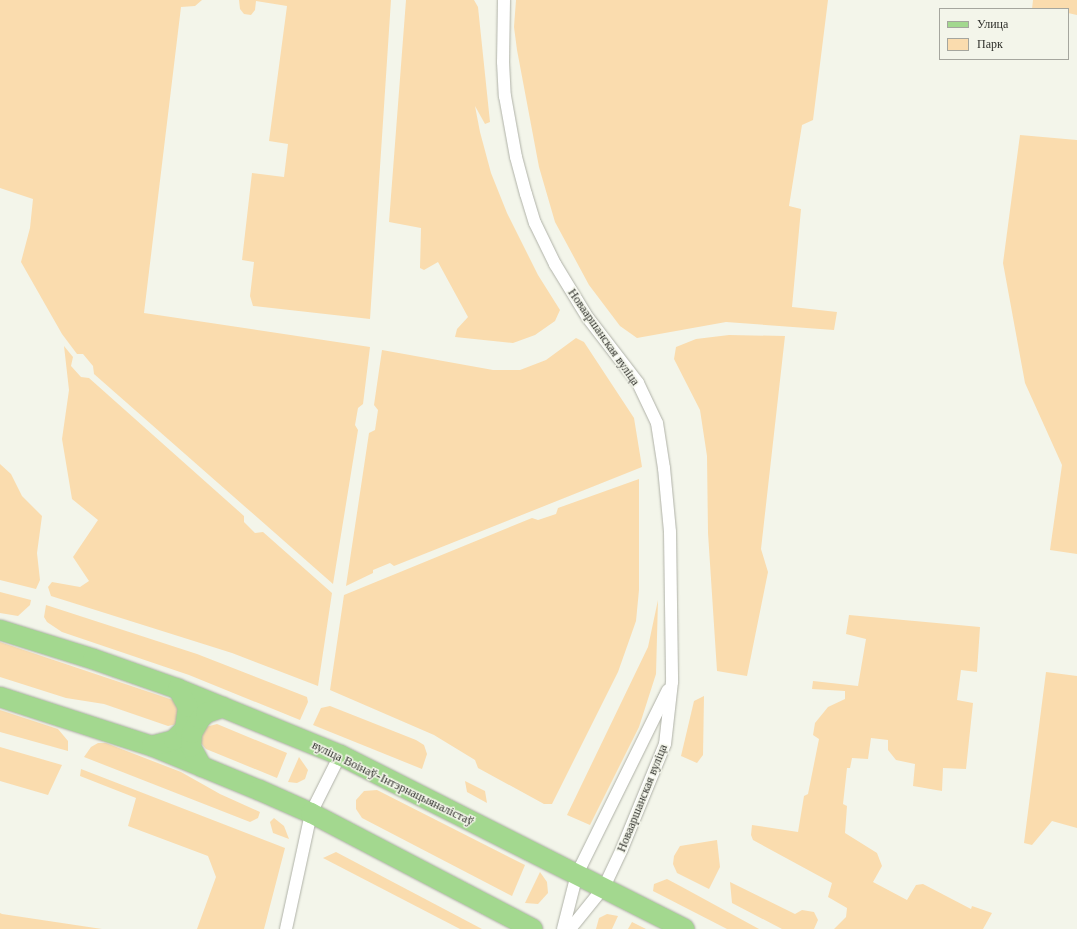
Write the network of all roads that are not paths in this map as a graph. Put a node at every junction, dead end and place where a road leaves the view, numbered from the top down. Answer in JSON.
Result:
{"nodes":[{"id":1,"x":504,"y":0,"type":"edge"},
{"id":2,"x":0,"y":630,"type":"edge"},
{"id":3,"x":672,"y":682,"type":"junction"},
{"id":4,"x":178,"y":689,"type":"junction"},
{"id":5,"x":0,"y":698,"type":"edge"},
{"id":6,"x":223,"y":707,"type":"junction"},
{"id":7,"x":152,"y":746,"type":"junction"},
{"id":8,"x":340,"y":755,"type":"junction"},
{"id":9,"x":202,"y":767,"type":"junction"},
{"id":10,"x":311,"y":813,"type":"junction"},
{"id":11,"x":577,"y":874,"type":"junction"},
{"id":12,"x":604,"y":887,"type":"junction"},
{"id":13,"x":286,"y":929,"type":"edge"},
{"id":14,"x":533,"y":929,"type":"edge"},
{"id":15,"x":563,"y":929,"type":"edge"},
{"id":16,"x":570,"y":929,"type":"edge"},
{"id":17,"x":684,"y":929,"type":"edge"}],
"edges":[{"from":1,"to":3,"type":"street","name":"Новааршанская вуліца"},
{"from":2,"to":4,"type":"main road","name":"вуліца Воінаў-Інтэрнацыяналістаў"},
{"from":3,"to":11,"type":"street","name":"Новааршанская вуліца"},
{"from":3,"to":12,"type":"street","name":"Новааршанская вуліца"},
{"from":4,"to":6,"type":"main road","name":"вуліца Воінаў-Інтэрнацыяналістаў"},
{"from":4,"to":7,"type":"main road"},
{"from":5,"to":7,"type":"main road"},
{"from":6,"to":8,"type":"main road","name":"вуліца Воінаў-Інтэрнацыяналістаў"},
{"from":6,"to":9,"type":"main road"},
{"from":7,"to":9,"type":"main road"},
{"from":8,"to":10,"type":"street"},
{"from":8,"to":11,"type":"main road","name":"вуліца Воінаў-Інтэрнацыяналістаў"},
{"from":9,"to":10,"type":"main road"},
{"from":10,"to":13,"type":"street"},
{"from":10,"to":14,"type":"main road"},
{"from":11,"to":12,"type":"main road","name":"вуліца Воінаў-Інтэрнацыяналістаў"},
{"from":11,"to":15,"type":"street","name":"Новааршанская вуліца"},
{"from":12,"to":16,"type":"street","name":"Новааршанская вуліца"},
{"from":12,"to":17,"type":"main road","name":"вуліца Воінаў-Інтэрнацыяналістаў"}]}
